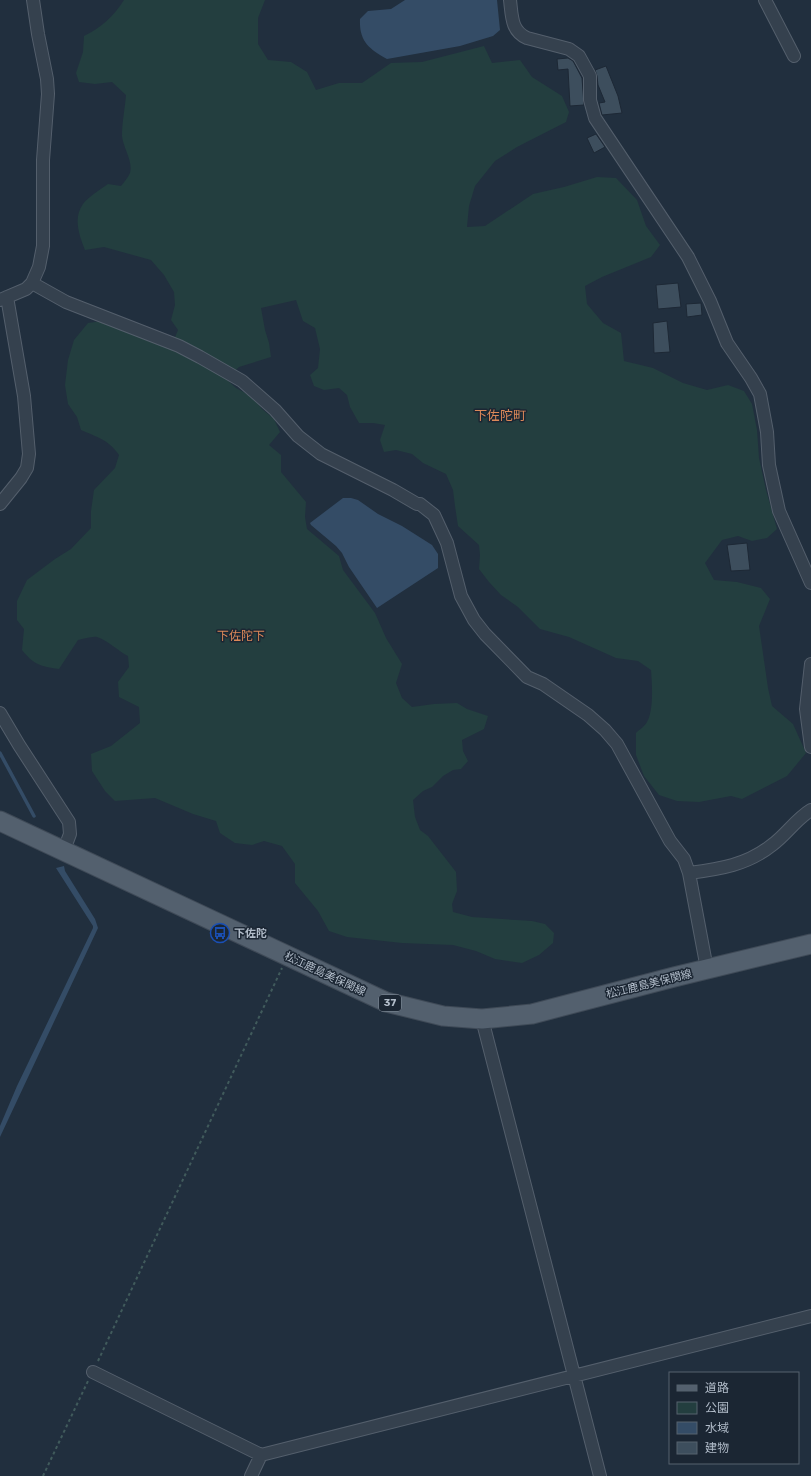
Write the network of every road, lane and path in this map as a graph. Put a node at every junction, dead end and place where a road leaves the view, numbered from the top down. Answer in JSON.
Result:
{"nodes":[{"id":1,"x":33,"y":0,"type":"edge"},
{"id":2,"x":510,"y":0,"type":"edge"},
{"id":3,"x":765,"y":0,"type":"edge"},
{"id":4,"x":794,"y":56,"type":"dead end"},
{"id":5,"x":32,"y":283,"type":"junction"},
{"id":6,"x":3,"y":298,"type":"edge"},
{"id":7,"x":0,"y":504,"type":"edge"},
{"id":8,"x":811,"y":583,"type":"edge"},
{"id":9,"x":811,"y":664,"type":"edge"},
{"id":10,"x":0,"y":713,"type":"edge"},
{"id":11,"x":811,"y":747,"type":"edge"},
{"id":12,"x":811,"y":810,"type":"edge"},
{"id":13,"x":0,"y":821,"type":"edge"},
{"id":14,"x":64,"y":850,"type":"junction"},
{"id":15,"x":689,"y":873,"type":"junction"},
{"id":16,"x":811,"y":944,"type":"edge"},
{"id":17,"x":287,"y":956,"type":"junction"},
{"id":18,"x":707,"y":969,"type":"junction"},
{"id":19,"x":482,"y":1019,"type":"junction"},
{"id":20,"x":811,"y":1316,"type":"edge"},
{"id":21,"x":92,"y":1372,"type":"junction"},
{"id":22,"x":575,"y":1375,"type":"junction"},
{"id":23,"x":261,"y":1455,"type":"junction"},
{"id":24,"x":43,"y":1476,"type":"edge"},
{"id":25,"x":251,"y":1476,"type":"edge"},
{"id":26,"x":600,"y":1476,"type":"edge"}],
"edges":[{"from":1,"to":5,"type":"street"},
{"from":2,"to":8,"type":"street"},
{"from":3,"to":4,"type":"street"},
{"from":5,"to":6,"type":"street"},
{"from":5,"to":15,"type":"street"},
{"from":6,"to":7,"type":"street"},
{"from":9,"to":11,"type":"street"},
{"from":10,"to":14,"type":"street"},
{"from":12,"to":15,"type":"street"},
{"from":13,"to":14,"type":"main road","name":"松江鹿島美保関線","number":"37"},
{"from":14,"to":17,"type":"main road","name":"松江鹿島美保関線","number":"37"},
{"from":15,"to":18,"type":"street"},
{"from":16,"to":18,"type":"main road","name":"松江鹿島美保関線","number":"37"},
{"from":17,"to":19,"type":"main road","name":"松江鹿島美保関線","number":"37"},
{"from":17,"to":21,"type":"path"},
{"from":18,"to":19,"type":"main road","name":"松江鹿島美保関線","number":"37"},
{"from":19,"to":22,"type":"street"},
{"from":20,"to":22,"type":"street"},
{"from":21,"to":23,"type":"street"},
{"from":21,"to":24,"type":"path"},
{"from":22,"to":23,"type":"street"},
{"from":22,"to":26,"type":"street"},
{"from":23,"to":25,"type":"street"}]}
